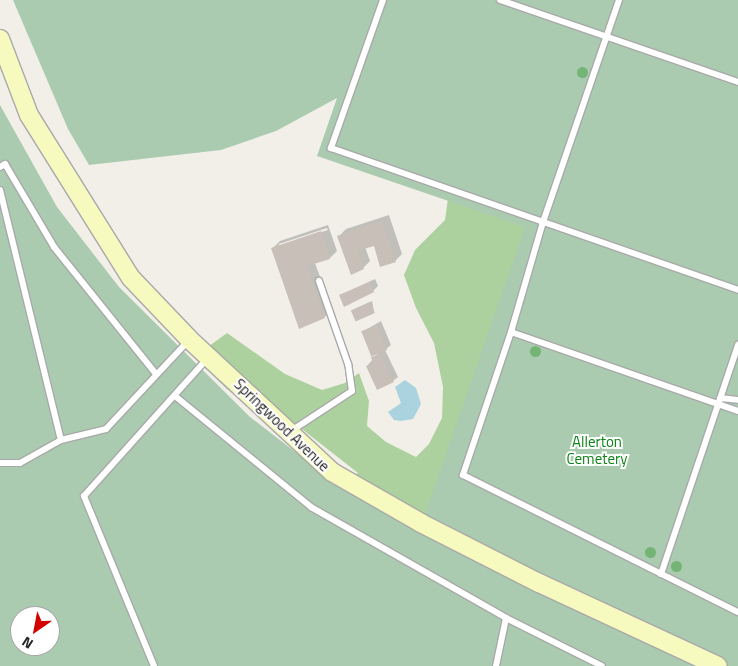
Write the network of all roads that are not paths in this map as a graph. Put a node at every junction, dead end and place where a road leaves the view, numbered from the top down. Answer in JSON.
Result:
{"nodes":[{"id":1,"x":383,"y":0,"type":"edge"},
{"id":2,"x":500,"y":0,"type":"edge"},
{"id":3,"x":620,"y":0,"type":"edge"},
{"id":4,"x":606,"y":37,"type":"junction"},
{"id":5,"x":2,"y":47,"type":"edge"},
{"id":6,"x":738,"y":82,"type":"edge"},
{"id":7,"x":0,"y":167,"type":"edge"},
{"id":8,"x":0,"y":190,"type":"edge"},
{"id":9,"x":543,"y":222,"type":"junction"},
{"id":10,"x":319,"y":281,"type":"dead end"},
{"id":11,"x":738,"y":290,"type":"edge"},
{"id":12,"x":511,"y":332,"type":"junction"},
{"id":13,"x":189,"y":340,"type":"junction"},
{"id":14,"x":738,"y":345,"type":"edge"},
{"id":15,"x":210,"y":356,"type":"junction"},
{"id":16,"x":156,"y":374,"type":"junction"},
{"id":17,"x":176,"y":396,"type":"junction"},
{"id":18,"x":738,"y":400,"type":"edge"},
{"id":19,"x":719,"y":401,"type":"junction"},
{"id":20,"x":738,"y":411,"type":"edge"},
{"id":21,"x":290,"y":432,"type":"junction"},
{"id":22,"x":61,"y":440,"type":"junction"},
{"id":23,"x":0,"y":463,"type":"edge"},
{"id":24,"x":661,"y":574,"type":"junction"},
{"id":25,"x":738,"y":612,"type":"edge"},
{"id":26,"x":506,"y":618,"type":"junction"},
{"id":27,"x":154,"y":666,"type":"edge"},
{"id":28,"x":496,"y":666,"type":"edge"},
{"id":29,"x":602,"y":666,"type":"edge"},
{"id":30,"x":718,"y":666,"type":"edge"}],
"edges":[{"from":1,"to":9,"type":"lane"},
{"from":2,"to":4,"type":"lane"},
{"from":3,"to":4,"type":"lane"},
{"from":4,"to":6,"type":"lane"},
{"from":4,"to":9,"type":"lane"},
{"from":5,"to":13,"type":"street","name":"Springwood Avenue"},
{"from":7,"to":16,"type":"lane"},
{"from":8,"to":22,"type":"lane"},
{"from":9,"to":11,"type":"lane"},
{"from":9,"to":12,"type":"lane"},
{"from":10,"to":21,"type":"lane"},
{"from":12,"to":19,"type":"lane"},
{"from":12,"to":24,"type":"lane"},
{"from":13,"to":15,"type":"street","name":"Springwood Avenue"},
{"from":13,"to":16,"type":"lane"},
{"from":14,"to":19,"type":"lane"},
{"from":15,"to":17,"type":"lane"},
{"from":15,"to":21,"type":"street","name":"Springwood Avenue"},
{"from":16,"to":22,"type":"lane"},
{"from":17,"to":26,"type":"lane"},
{"from":17,"to":27,"type":"lane"},
{"from":18,"to":19,"type":"lane"},
{"from":19,"to":20,"type":"lane"},
{"from":19,"to":24,"type":"lane"},
{"from":21,"to":30,"type":"street","name":"Springwood Avenue"},
{"from":22,"to":23,"type":"lane"},
{"from":24,"to":25,"type":"lane"},
{"from":26,"to":28,"type":"lane"},
{"from":26,"to":29,"type":"lane"}]}
